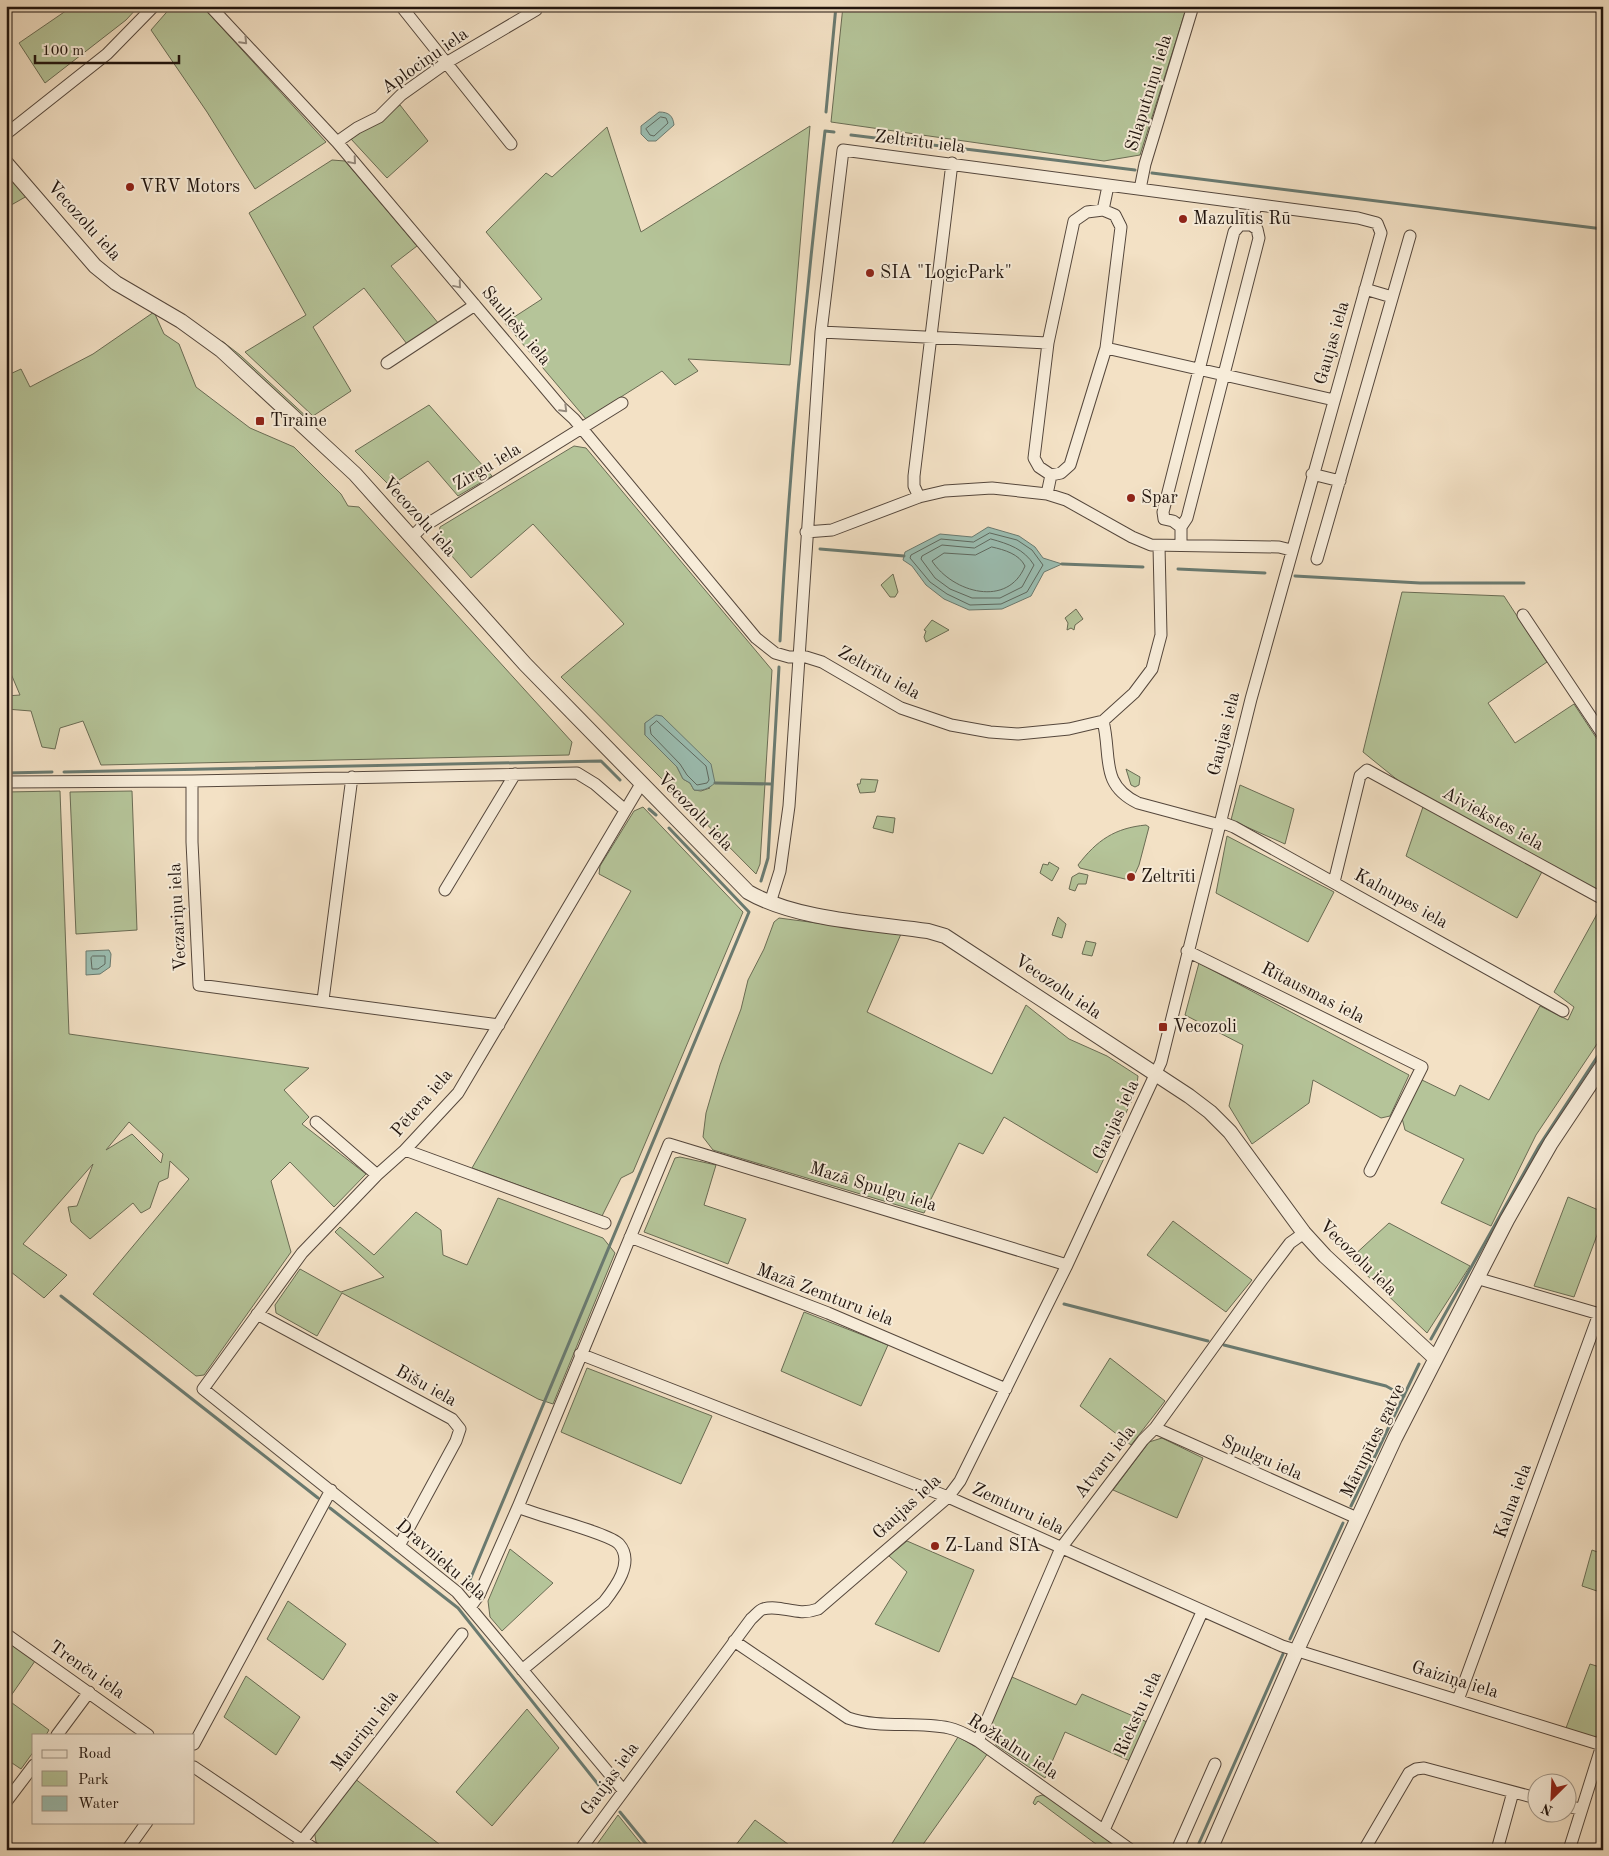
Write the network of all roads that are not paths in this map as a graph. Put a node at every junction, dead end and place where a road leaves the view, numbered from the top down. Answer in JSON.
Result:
{"nodes":[{"id":1,"x":154,"y":6,"type":"edge"},
{"id":2,"x":210,"y":6,"type":"edge"},
{"id":3,"x":400,"y":6,"type":"edge"},
{"id":4,"x":1193,"y":6,"type":"edge"},
{"id":5,"x":536,"y":10,"type":"dead end"},
{"id":6,"x":446,"y":63,"type":"junction"},
{"id":7,"x":6,"y":134,"type":"edge"},
{"id":8,"x":337,"y":142,"type":"junction"},
{"id":9,"x":511,"y":144,"type":"dead end"},
{"id":10,"x":6,"y":163,"type":"edge"},
{"id":11,"x":952,"y":163,"type":"junction"},
{"id":12,"x":1108,"y":186,"type":"junction"},
{"id":13,"x":1140,"y":190,"type":"junction"},
{"id":14,"x":1256,"y":205,"type":"junction"},
{"id":15,"x":1103,"y":210,"type":"junction"},
{"id":16,"x":1373,"y":221,"type":"joint"},
{"id":17,"x":1251,"y":225,"type":"junction"},
{"id":18,"x":1410,"y":236,"type":"dead end"},
{"id":19,"x":1365,"y":289,"type":"junction"},
{"id":20,"x":1392,"y":296,"type":"junction"},
{"id":21,"x":475,"y":305,"type":"junction"},
{"id":22,"x":821,"y":332,"type":"junction"},
{"id":23,"x":932,"y":336,"type":"junction"},
{"id":24,"x":1048,"y":343,"type":"junction"},
{"id":25,"x":1106,"y":348,"type":"junction"},
{"id":26,"x":387,"y":363,"type":"dead end"},
{"id":27,"x":1200,"y":368,"type":"junction"},
{"id":28,"x":1225,"y":375,"type":"junction"},
{"id":29,"x":1334,"y":400,"type":"junction"},
{"id":30,"x":622,"y":404,"type":"dead end"},
{"id":31,"x":582,"y":429,"type":"junction"},
{"id":32,"x":1312,"y":474,"type":"junction"},
{"id":33,"x":1051,"y":475,"type":"junction"},
{"id":34,"x":1340,"y":481,"type":"junction"},
{"id":35,"x":1047,"y":494,"type":"junction"},
{"id":36,"x":919,"y":497,"type":"junction"},
{"id":37,"x":1181,"y":528,"type":"junction"},
{"id":38,"x":806,"y":532,"type":"junction"},
{"id":39,"x":412,"y":537,"type":"junction"},
{"id":40,"x":1181,"y":545,"type":"junction"},
{"id":41,"x":1159,"y":546,"type":"junction"},
{"id":42,"x":1291,"y":550,"type":"junction"},
{"id":43,"x":1317,"y":559,"type":"dead end"},
{"id":44,"x":1523,"y":615,"type":"dead end"},
{"id":45,"x":799,"y":657,"type":"junction"},
{"id":46,"x":1103,"y":721,"type":"junction"},
{"id":47,"x":1603,"y":735,"type":"edge"},
{"id":48,"x":515,"y":774,"type":"junction"},
{"id":49,"x":352,"y":777,"type":"junction"},
{"id":50,"x":6,"y":782,"type":"edge"},
{"id":51,"x":192,"y":782,"type":"junction"},
{"id":52,"x":641,"y":784,"type":"junction"},
{"id":53,"x":625,"y":810,"type":"junction"},
{"id":54,"x":1220,"y":824,"type":"junction"},
{"id":55,"x":1334,"y":882,"type":"junction"},
{"id":56,"x":445,"y":890,"type":"dead end"},
{"id":57,"x":1603,"y":899,"type":"edge"},
{"id":58,"x":770,"y":903,"type":"junction"},
{"id":59,"x":1187,"y":951,"type":"junction"},
{"id":60,"x":323,"y":1000,"type":"junction"},
{"id":61,"x":1563,"y":1011,"type":"dead end"},
{"id":62,"x":498,"y":1025,"type":"junction"},
{"id":63,"x":1603,"y":1066,"type":"edge"},
{"id":64,"x":1157,"y":1074,"type":"junction"},
{"id":65,"x":316,"y":1122,"type":"dead end"},
{"id":66,"x":405,"y":1150,"type":"junction"},
{"id":67,"x":1370,"y":1172,"type":"dead end"},
{"id":68,"x":377,"y":1175,"type":"junction"},
{"id":69,"x":605,"y":1224,"type":"dead end"},
{"id":70,"x":1304,"y":1233,"type":"junction"},
{"id":71,"x":630,"y":1238,"type":"junction"},
{"id":72,"x":1067,"y":1264,"type":"junction"},
{"id":73,"x":1476,"y":1278,"type":"junction"},
{"id":74,"x":257,"y":1314,"type":"junction"},
{"id":75,"x":1601,"y":1314,"type":"edge"},
{"id":76,"x":580,"y":1354,"type":"junction"},
{"id":77,"x":1436,"y":1358,"type":"junction"},
{"id":78,"x":203,"y":1389,"type":"joint"},
{"id":79,"x":1006,"y":1389,"type":"junction"},
{"id":80,"x":1155,"y":1428,"type":"junction"},
{"id":81,"x":331,"y":1490,"type":"junction"},
{"id":82,"x":948,"y":1497,"type":"junction"},
{"id":83,"x":518,"y":1507,"type":"junction"},
{"id":84,"x":1356,"y":1518,"type":"junction"},
{"id":85,"x":399,"y":1546,"type":"junction"},
{"id":86,"x":1061,"y":1548,"type":"junction"},
{"id":87,"x":471,"y":1606,"type":"junction"},
{"id":88,"x":1202,"y":1612,"type":"junction"},
{"id":89,"x":6,"y":1634,"type":"edge"},
{"id":90,"x":462,"y":1634,"type":"dead end"},
{"id":91,"x":734,"y":1641,"type":"junction"},
{"id":92,"x":1297,"y":1650,"type":"junction"},
{"id":93,"x":522,"y":1670,"type":"junction"},
{"id":94,"x":89,"y":1692,"type":"junction"},
{"id":95,"x":1458,"y":1700,"type":"junction"},
{"id":96,"x":58,"y":1734,"type":"edge"},
{"id":97,"x":147,"y":1734,"type":"edge"},
{"id":98,"x":978,"y":1741,"type":"junction"},
{"id":99,"x":195,"y":1742,"type":"edge"},
{"id":100,"x":1602,"y":1744,"type":"edge"},
{"id":101,"x":1215,"y":1764,"type":"dead end"},
{"id":102,"x":195,"y":1768,"type":"edge"},
{"id":103,"x":32,"y":1769,"type":"edge"},
{"id":104,"x":623,"y":1790,"type":"junction"},
{"id":105,"x":1513,"y":1792,"type":"junction"},
{"id":106,"x":1526,"y":1795,"type":"edge"},
{"id":107,"x":6,"y":1802,"type":"edge"},
{"id":108,"x":1576,"y":1808,"type":"edge"},
{"id":109,"x":1580,"y":1809,"type":"junction"},
{"id":110,"x":146,"y":1824,"type":"edge"},
{"id":111,"x":1104,"y":1830,"type":"junction"},
{"id":112,"x":302,"y":1840,"type":"junction"},
{"id":113,"x":127,"y":1850,"type":"edge"},
{"id":114,"x":295,"y":1850,"type":"edge"},
{"id":115,"x":316,"y":1850,"type":"edge"},
{"id":116,"x":580,"y":1850,"type":"edge"},
{"id":117,"x":1131,"y":1850,"type":"edge"},
{"id":118,"x":1177,"y":1850,"type":"edge"},
{"id":119,"x":1210,"y":1850,"type":"edge"},
{"id":120,"x":1364,"y":1850,"type":"edge"},
{"id":121,"x":1498,"y":1850,"type":"edge"},
{"id":122,"x":1569,"y":1850,"type":"edge"}],
"edges":[{"from":1,"to":7,"type":"street"},
{"from":2,"to":8,"type":"street","name":"Sauliešu iela","one_way":true},
{"from":3,"to":6,"type":"street"},
{"from":4,"to":13,"type":"street","name":"Silaputniņu iela"},
{"from":5,"to":6,"type":"street","name":"Aplociņu iela"},
{"from":6,"to":8,"type":"street","name":"Aplociņu iela"},
{"from":6,"to":9,"type":"street"},
{"from":8,"to":21,"type":"street","name":"Sauliešu iela","one_way":true},
{"from":10,"to":39,"type":"street","name":"Vecozolu iela"},
{"from":11,"to":12,"type":"street","name":"Zeltrītu iela"},
{"from":11,"to":22,"type":"street","name":"Zeltrītu iela"},
{"from":11,"to":23,"type":"street"},
{"from":12,"to":13,"type":"street","name":"Zeltrītu iela"},
{"from":12,"to":15,"type":"street"},
{"from":13,"to":14,"type":"street","name":"Zeltrītu iela"},
{"from":14,"to":16,"type":"street","name":"Zeltrītu iela"},
{"from":14,"to":17,"type":"street"},
{"from":15,"to":24,"type":"street"},
{"from":15,"to":25,"type":"street"},
{"from":16,"to":19,"type":"street","name":"Gaujas iela"},
{"from":17,"to":27,"type":"street"},
{"from":17,"to":28,"type":"street"},
{"from":18,"to":20,"type":"street"},
{"from":19,"to":20,"type":"street"},
{"from":19,"to":29,"type":"street","name":"Gaujas iela"},
{"from":20,"to":34,"type":"street"},
{"from":21,"to":26,"type":"street"},
{"from":21,"to":31,"type":"street","name":"Sauliešu iela","one_way":true},
{"from":22,"to":23,"type":"street"},
{"from":22,"to":38,"type":"street","name":"Zeltrītu iela"},
{"from":23,"to":24,"type":"street"},
{"from":23,"to":36,"type":"street"},
{"from":24,"to":33,"type":"street"},
{"from":25,"to":27,"type":"street"},
{"from":25,"to":33,"type":"street"},
{"from":27,"to":28,"type":"street"},
{"from":27,"to":37,"type":"street"},
{"from":28,"to":29,"type":"street"},
{"from":28,"to":37,"type":"street"},
{"from":29,"to":32,"type":"street","name":"Gaujas iela"},
{"from":30,"to":31,"type":"street","name":"Zirgu iela"},
{"from":31,"to":39,"type":"street","name":"Zirgu iela"},
{"from":31,"to":45,"type":"street","name":"Sauliešu iela"},
{"from":32,"to":34,"type":"street"},
{"from":32,"to":42,"type":"street","name":"Gaujas iela"},
{"from":33,"to":35,"type":"street"},
{"from":34,"to":43,"type":"street"},
{"from":35,"to":36,"type":"street"},
{"from":35,"to":41,"type":"street"},
{"from":36,"to":38,"type":"street"},
{"from":37,"to":40,"type":"street"},
{"from":38,"to":45,"type":"street","name":"Zeltrītu iela"},
{"from":39,"to":52,"type":"street","name":"Vecozolu iela"},
{"from":40,"to":41,"type":"street"},
{"from":40,"to":42,"type":"street"},
{"from":41,"to":46,"type":"street","name":"Zeltrītu iela"},
{"from":42,"to":54,"type":"street","name":"Gaujas iela"},
{"from":44,"to":47,"type":"street"},
{"from":45,"to":46,"type":"street","name":"Zeltrītu iela"},
{"from":45,"to":58,"type":"street","name":"Zeltrītu iela"},
{"from":46,"to":54,"type":"street","name":"Kalnupes iela"},
{"from":48,"to":49,"type":"street"},
{"from":48,"to":53,"type":"street"},
{"from":48,"to":56,"type":"street"},
{"from":49,"to":51,"type":"street"},
{"from":49,"to":60,"type":"street"},
{"from":50,"to":51,"type":"street"},
{"from":51,"to":60,"type":"street","name":"Veczariņu iela"},
{"from":52,"to":53,"type":"street","name":"Pētera iela"},
{"from":52,"to":58,"type":"street","name":"Vecozolu iela"},
{"from":53,"to":62,"type":"street","name":"Pētera iela"},
{"from":54,"to":55,"type":"street","name":"Kalnupes iela"},
{"from":54,"to":59,"type":"street","name":"Gaujas iela"},
{"from":55,"to":57,"type":"street","name":"Aiviekstes iela"},
{"from":55,"to":61,"type":"street","name":"Kalnupes iela"},
{"from":58,"to":64,"type":"street","name":"Vecozolu iela"},
{"from":59,"to":64,"type":"street","name":"Gaujas iela"},
{"from":59,"to":67,"type":"street","name":"Rītausmas iela"},
{"from":60,"to":62,"type":"street","name":"Veczariņu iela"},
{"from":62,"to":66,"type":"street","name":"Pētera iela"},
{"from":63,"to":73,"type":"street","name":"Mārupītes gatve"},
{"from":64,"to":70,"type":"street","name":"Vecozolu iela"},
{"from":64,"to":72,"type":"street","name":"Gaujas iela"},
{"from":65,"to":68,"type":"street"},
{"from":66,"to":68,"type":"street","name":"Pētera iela"},
{"from":66,"to":69,"type":"street"},
{"from":68,"to":74,"type":"street","name":"Pētera iela"},
{"from":70,"to":77,"type":"street","name":"Vecozolu iela"},
{"from":70,"to":80,"type":"street","name":"Atvaru iela"},
{"from":71,"to":72,"type":"street","name":"Mazā Spulgu iela"},
{"from":71,"to":76,"type":"street"},
{"from":71,"to":79,"type":"street","name":"Mazā Zemturu iela"},
{"from":72,"to":79,"type":"street","name":"Gaujas iela"},
{"from":73,"to":75,"type":"street"},
{"from":73,"to":77,"type":"street","name":"Mārupītes gatve"},
{"from":74,"to":78,"type":"street","name":"Pētera iela"},
{"from":74,"to":85,"type":"street","name":"Bišu iela"},
{"from":75,"to":95,"type":"street","name":"Kalna iela"},
{"from":76,"to":82,"type":"street","name":"Zemturu iela"},
{"from":76,"to":83,"type":"street"},
{"from":77,"to":84,"type":"street","name":"Mārupītes gatve"},
{"from":78,"to":81,"type":"street","name":"Dravnieku iela"},
{"from":79,"to":82,"type":"street","name":"Gaujas iela"},
{"from":80,"to":84,"type":"street","name":"Spulgu iela"},
{"from":80,"to":86,"type":"street","name":"Atvaru iela"},
{"from":81,"to":85,"type":"street","name":"Dravnieku iela"},
{"from":81,"to":99,"type":"street"},
{"from":82,"to":86,"type":"street","name":"Zemturu iela"},
{"from":82,"to":91,"type":"street","name":"Gaujas iela"},
{"from":83,"to":87,"type":"street"},
{"from":83,"to":93,"type":"street"},
{"from":84,"to":92,"type":"street","name":"Mārupītes gatve"},
{"from":85,"to":87,"type":"street","name":"Dravnieku iela"},
{"from":86,"to":88,"type":"street","name":"Zemturu iela"},
{"from":86,"to":98,"type":"street","name":"Atvaru iela"},
{"from":87,"to":93,"type":"street","name":"Dravnieku iela"},
{"from":88,"to":92,"type":"street","name":"Zemturu iela"},
{"from":88,"to":111,"type":"street","name":"Riekstu iela"},
{"from":89,"to":94,"type":"street","name":"Trenču iela"},
{"from":90,"to":112,"type":"street","name":"Mauriņu iela"},
{"from":91,"to":98,"type":"street","name":"Rožkalnu iela"},
{"from":91,"to":104,"type":"street","name":"Gaujas iela"},
{"from":92,"to":95,"type":"street","name":"Gaiziņa iela"},
{"from":92,"to":119,"type":"street","name":"Mārupītes gatve"},
{"from":93,"to":104,"type":"street","name":"Dravnieku iela"},
{"from":94,"to":96,"type":"street"},
{"from":94,"to":97,"type":"street","name":"Trenču iela"},
{"from":95,"to":100,"type":"street","name":"Gaiziņa iela"},
{"from":98,"to":111,"type":"street","name":"Rožkalnu iela"},
{"from":100,"to":109,"type":"street"},
{"from":101,"to":118,"type":"street"},
{"from":102,"to":112,"type":"street"},
{"from":103,"to":107,"type":"street"},
{"from":104,"to":116,"type":"street","name":"Gaujas iela"},
{"from":105,"to":106,"type":"street"},
{"from":105,"to":120,"type":"street"},
{"from":105,"to":121,"type":"street"},
{"from":108,"to":109,"type":"street"},
{"from":109,"to":122,"type":"street"},
{"from":110,"to":113,"type":"street"},
{"from":111,"to":117,"type":"street","name":"Rožkalnu iela"},
{"from":112,"to":114,"type":"street","name":"Mauriņu iela"},
{"from":112,"to":115,"type":"street"}]}
